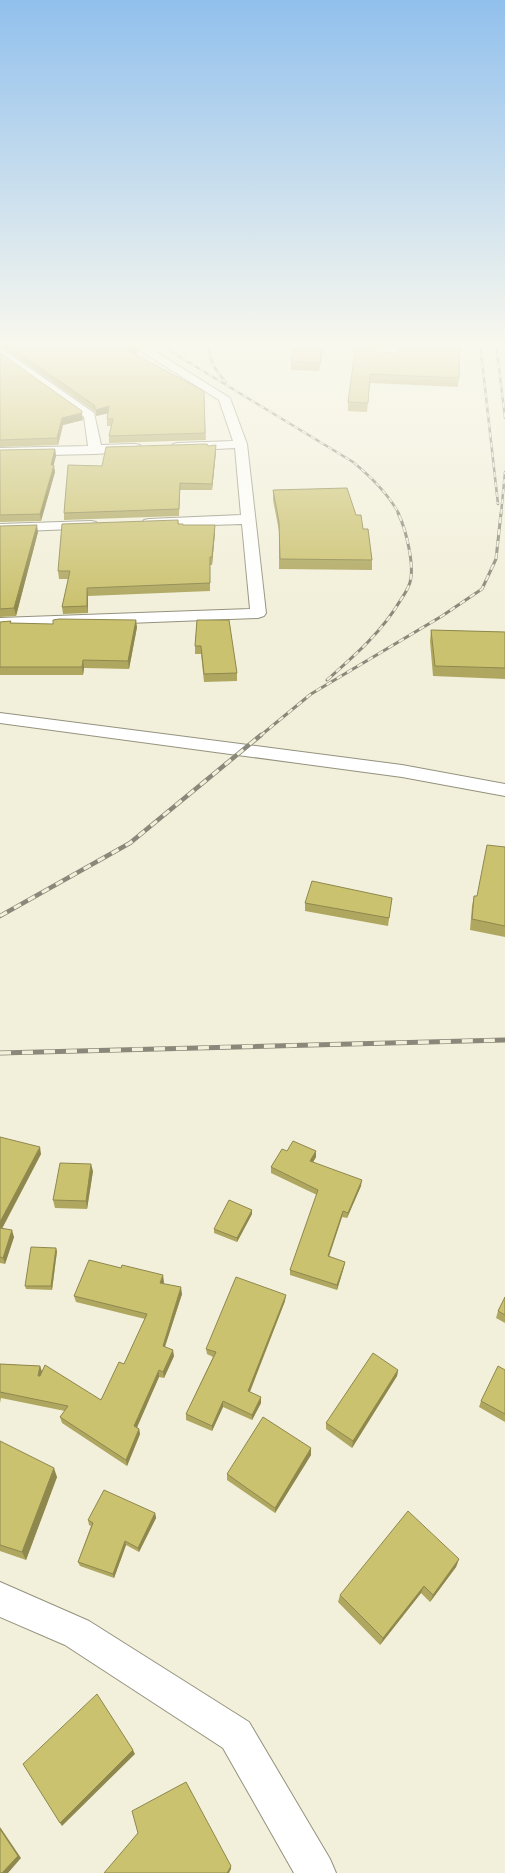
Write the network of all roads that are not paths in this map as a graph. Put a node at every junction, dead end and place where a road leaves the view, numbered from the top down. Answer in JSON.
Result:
{"nodes":[{"id":1,"x":92,"y":430,"type":"edge"},
{"id":2,"x":236,"y":430,"type":"edge"},
{"id":3,"x":241,"y":444,"type":"junction"},
{"id":4,"x":164,"y":447,"type":"edge"},
{"id":5,"x":149,"y":448,"type":"edge"},
{"id":6,"x":95,"y":450,"type":"junction"},
{"id":7,"x":0,"y":452,"type":"edge"},
{"id":8,"x":248,"y":519,"type":"junction"},
{"id":9,"x":132,"y":523,"type":"edge"},
{"id":10,"x":109,"y":524,"type":"edge"},
{"id":11,"x":0,"y":528,"type":"edge"},
{"id":12,"x":0,"y":623,"type":"edge"},
{"id":13,"x":0,"y":718,"type":"edge"},
{"id":14,"x":505,"y":790,"type":"edge"},
{"id":15,"x":0,"y":1598,"type":"edge"},
{"id":16,"x":316,"y":1873,"type":"edge"}],
"edges":[{"from":1,"to":6,"type":"main road"},
{"from":2,"to":3,"type":"main road"},
{"from":3,"to":4,"type":"main road"},
{"from":3,"to":8,"type":"main road"},
{"from":5,"to":6,"type":"main road"},
{"from":6,"to":7,"type":"main road"},
{"from":8,"to":9,"type":"main road"},
{"from":8,"to":12,"type":"main road"},
{"from":10,"to":11,"type":"main road"},
{"from":13,"to":14,"type":"main road"},
{"from":15,"to":16,"type":"main road"}]}
